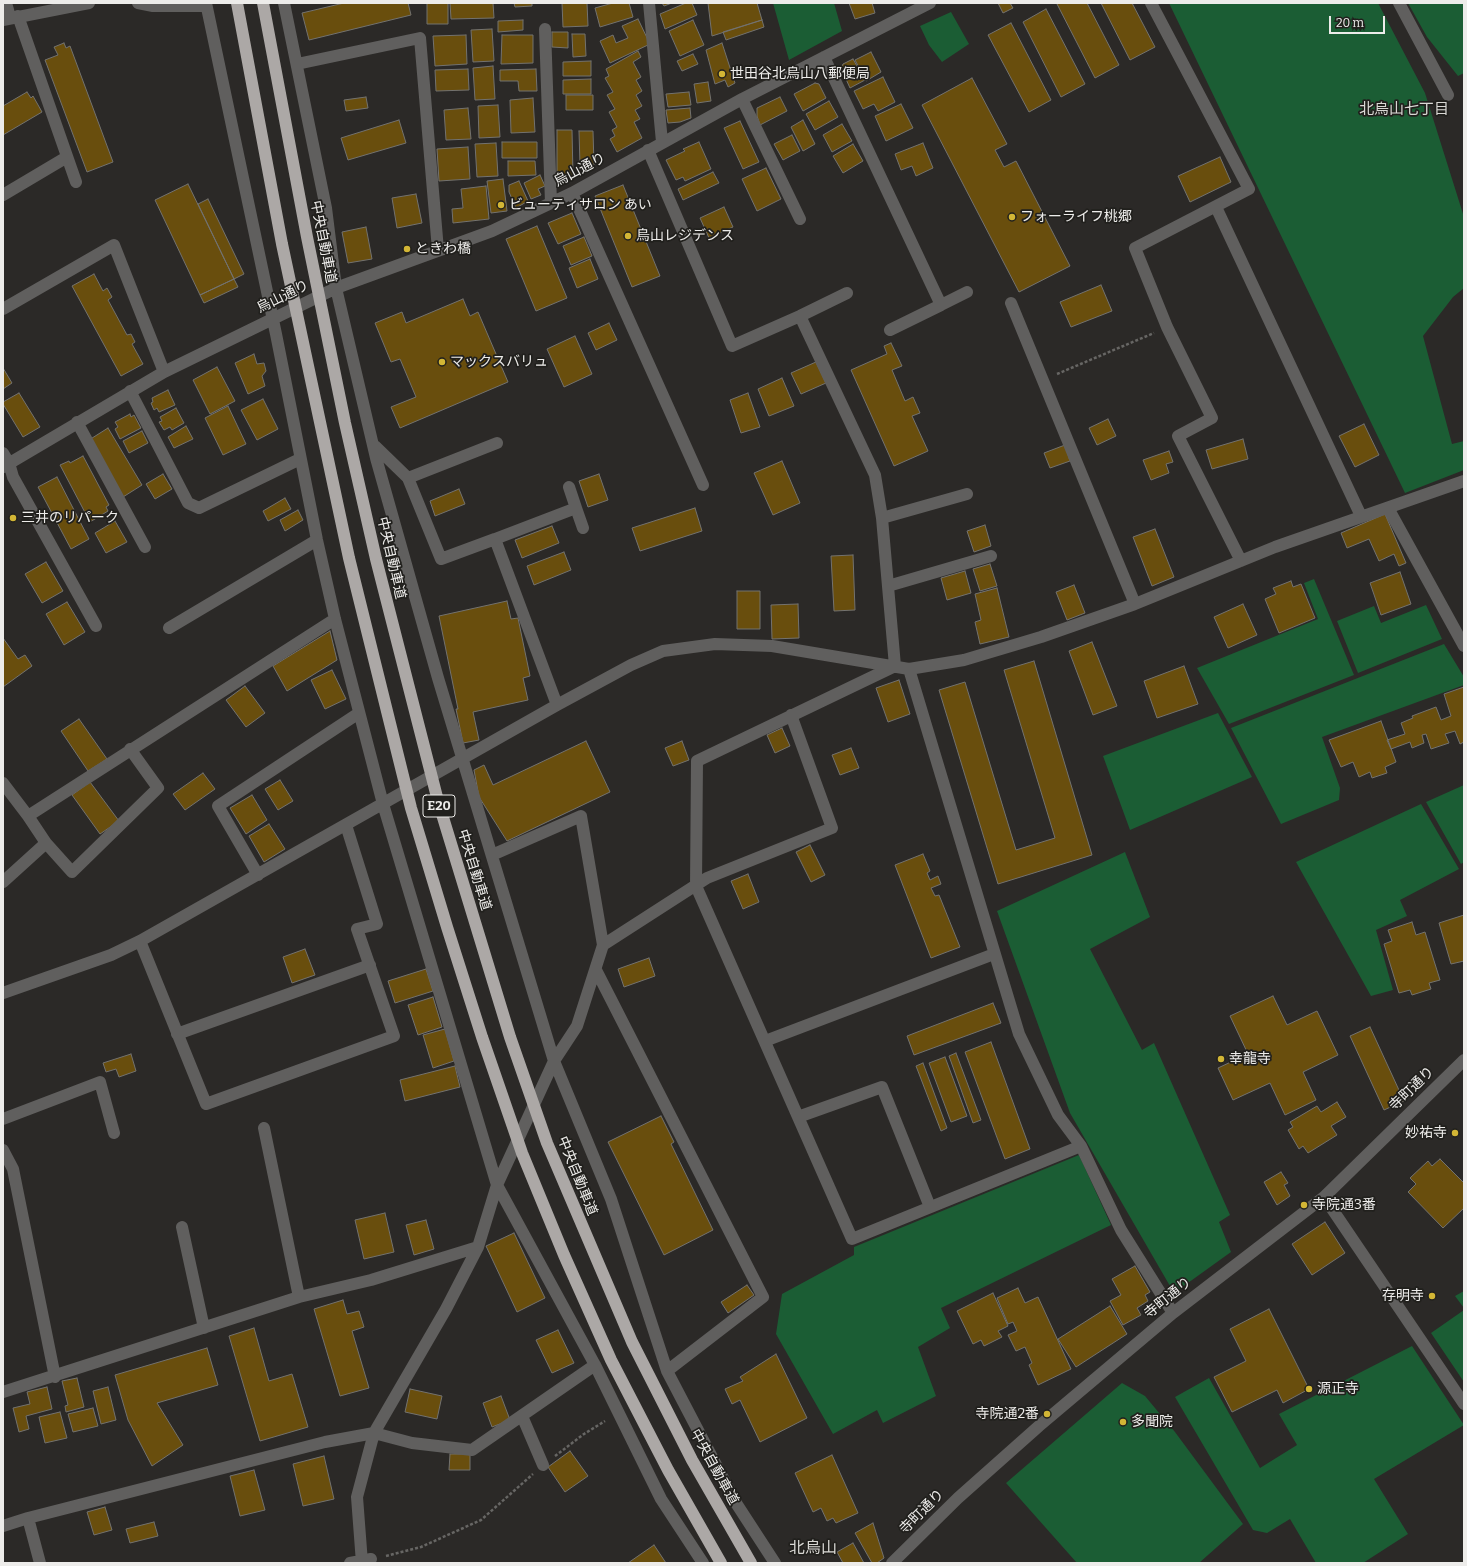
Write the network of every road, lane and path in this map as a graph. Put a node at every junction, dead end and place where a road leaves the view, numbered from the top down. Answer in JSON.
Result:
{"nodes":[{"id":1,"x":6,"y":3,"type":"edge"},
{"id":2,"x":90,"y":3,"type":"edge"},
{"id":3,"x":138,"y":3,"type":"edge"},
{"id":4,"x":237,"y":3,"type":"edge"},
{"id":5,"x":263,"y":3,"type":"edge"},
{"id":6,"x":284,"y":3,"type":"edge"},
{"id":7,"x":649,"y":3,"type":"edge"},
{"id":8,"x":930,"y":3,"type":"edge"},
{"id":9,"x":1151,"y":3,"type":"edge"},
{"id":10,"x":1399,"y":3,"type":"edge"},
{"id":11,"x":206,"y":4,"type":"edge"},
{"id":12,"x":11,"y":18,"type":"edge"},
{"id":13,"x":545,"y":29,"type":"dead end"},
{"id":14,"x":824,"y":56,"type":"junction"},
{"id":15,"x":297,"y":64,"type":"junction"},
{"id":16,"x":1448,"y":95,"type":"dead end"},
{"id":17,"x":742,"y":99,"type":"junction"},
{"id":18,"x":662,"y":142,"type":"junction"},
{"id":19,"x":648,"y":150,"type":"junction"},
{"id":20,"x":67,"y":157,"type":"junction"},
{"id":21,"x":76,"y":182,"type":"dead end"},
{"id":22,"x":572,"y":193,"type":"junction"},
{"id":23,"x":3,"y":195,"type":"edge"},
{"id":24,"x":551,"y":203,"type":"junction"},
{"id":25,"x":1216,"y":207,"type":"junction"},
{"id":26,"x":800,"y":218,"type":"dead end"},
{"id":27,"x":438,"y":250,"type":"junction"},
{"id":28,"x":336,"y":288,"type":"junction"},
{"id":29,"x":967,"y":292,"type":"dead end"},
{"id":30,"x":847,"y":293,"type":"dead end"},
{"id":31,"x":1011,"y":303,"type":"dead end"},
{"id":32,"x":941,"y":305,"type":"junction"},
{"id":33,"x":3,"y":309,"type":"edge"},
{"id":34,"x":800,"y":316,"type":"junction"},
{"id":35,"x":273,"y":318,"type":"junction"},
{"id":36,"x":1167,"y":327,"type":"junction"},
{"id":37,"x":890,"y":330,"type":"dead end"},
{"id":38,"x":164,"y":372,"type":"junction"},
{"id":39,"x":1043,"y":380,"type":"junction"},
{"id":40,"x":130,"y":390,"type":"junction"},
{"id":41,"x":77,"y":422,"type":"junction"},
{"id":42,"x":497,"y":443,"type":"dead end"},
{"id":43,"x":375,"y":452,"type":"junction"},
{"id":44,"x":300,"y":459,"type":"junction"},
{"id":45,"x":5,"y":461,"type":"edge"},
{"id":46,"x":408,"y":478,"type":"junction"},
{"id":47,"x":1464,"y":481,"type":"edge"},
{"id":48,"x":703,"y":485,"type":"dead end"},
{"id":49,"x":569,"y":487,"type":"dead end"},
{"id":50,"x":967,"y":494,"type":"dead end"},
{"id":51,"x":576,"y":508,"type":"junction"},
{"id":52,"x":1388,"y":508,"type":"junction"},
{"id":53,"x":1361,"y":516,"type":"junction"},
{"id":54,"x":882,"y":518,"type":"junction"},
{"id":55,"x":583,"y":528,"type":"dead end"},
{"id":56,"x":495,"y":539,"type":"junction"},
{"id":57,"x":317,"y":540,"type":"junction"},
{"id":58,"x":145,"y":547,"type":"dead end"},
{"id":59,"x":991,"y":556,"type":"dead end"},
{"id":60,"x":1241,"y":561,"type":"junction"},
{"id":61,"x":888,"y":586,"type":"junction"},
{"id":62,"x":1135,"y":604,"type":"junction"},
{"id":63,"x":335,"y":619,"type":"junction"},
{"id":64,"x":96,"y":626,"type":"dead end"},
{"id":65,"x":169,"y":628,"type":"dead end"},
{"id":66,"x":1464,"y":646,"type":"edge"},
{"id":67,"x":895,"y":666,"type":"junction"},
{"id":68,"x":909,"y":669,"type":"junction"},
{"id":69,"x":557,"y":705,"type":"junction"},
{"id":70,"x":359,"y":713,"type":"junction"},
{"id":71,"x":791,"y":715,"type":"junction"},
{"id":72,"x":130,"y":749,"type":"junction"},
{"id":73,"x":463,"y":758,"type":"junction"},
{"id":74,"x":3,"y":783,"type":"edge"},
{"id":75,"x":383,"y":804,"type":"junction"},
{"id":76,"x":28,"y":816,"type":"junction"},
{"id":77,"x":346,"y":825,"type":"junction"},
{"id":78,"x":46,"y":843,"type":"junction"},
{"id":79,"x":492,"y":855,"type":"junction"},
{"id":80,"x":258,"y":875,"type":"junction"},
{"id":81,"x":3,"y":882,"type":"edge"},
{"id":82,"x":696,"y":886,"type":"junction"},
{"id":83,"x":140,"y":941,"type":"junction"},
{"id":84,"x":602,"y":945,"type":"junction"},
{"id":85,"x":994,"y":954,"type":"junction"},
{"id":86,"x":370,"y":965,"type":"junction"},
{"id":87,"x":596,"y":970,"type":"junction"},
{"id":88,"x":3,"y":993,"type":"edge"},
{"id":89,"x":177,"y":1034,"type":"junction"},
{"id":90,"x":765,"y":1041,"type":"junction"},
{"id":91,"x":1464,"y":1060,"type":"edge"},
{"id":92,"x":554,"y":1061,"type":"junction"},
{"id":93,"x":798,"y":1117,"type":"junction"},
{"id":94,"x":3,"y":1119,"type":"edge"},
{"id":95,"x":264,"y":1128,"type":"dead end"},
{"id":96,"x":114,"y":1133,"type":"dead end"},
{"id":97,"x":1081,"y":1146,"type":"junction"},
{"id":98,"x":3,"y":1150,"type":"edge"},
{"id":99,"x":497,"y":1185,"type":"junction"},
{"id":100,"x":1324,"y":1197,"type":"junction"},
{"id":101,"x":930,"y":1207,"type":"junction"},
{"id":102,"x":182,"y":1227,"type":"dead end"},
{"id":103,"x":478,"y":1247,"type":"junction"},
{"id":104,"x":299,"y":1296,"type":"junction"},
{"id":105,"x":1173,"y":1313,"type":"junction"},
{"id":106,"x":204,"y":1328,"type":"junction"},
{"id":107,"x":595,"y":1365,"type":"junction"},
{"id":108,"x":667,"y":1371,"type":"junction"},
{"id":109,"x":55,"y":1377,"type":"junction"},
{"id":110,"x":3,"y":1392,"type":"edge"},
{"id":111,"x":1464,"y":1404,"type":"edge"},
{"id":112,"x":618,"y":1414,"type":"junction"},
{"id":113,"x":522,"y":1416,"type":"junction"},
{"id":114,"x":374,"y":1433,"type":"junction"},
{"id":115,"x":543,"y":1465,"type":"junction"},
{"id":116,"x":28,"y":1518,"type":"junction"},
{"id":117,"x":3,"y":1526,"type":"edge"},
{"id":118,"x":365,"y":1561,"type":"edge"},
{"id":119,"x":40,"y":1563,"type":"edge"},
{"id":120,"x":350,"y":1563,"type":"edge"},
{"id":121,"x":703,"y":1563,"type":"edge"},
{"id":122,"x":721,"y":1563,"type":"edge"},
{"id":123,"x":751,"y":1563,"type":"edge"},
{"id":124,"x":775,"y":1563,"type":"edge"},
{"id":125,"x":892,"y":1563,"type":"edge"}],
"edges":[{"from":1,"to":12,"type":"street"},
{"from":2,"to":12,"type":"street"},
{"from":3,"to":11,"type":"street"},
{"from":4,"to":122,"type":"highway","number":"E20","bridge":true},
{"from":5,"to":123,"type":"highway","name":"中央自動車道","number":"E20","bridge":true},
{"from":6,"to":15,"type":"street"},
{"from":7,"to":18,"type":"street"},
{"from":8,"to":14,"type":"street","name":"烏山通り"},
{"from":9,"to":25,"type":"street"},
{"from":10,"to":16,"type":"street"},
{"from":11,"to":35,"type":"street"},
{"from":12,"to":20,"type":"street"},
{"from":13,"to":24,"type":"street"},
{"from":14,"to":17,"type":"street","name":"烏山通り"},
{"from":14,"to":32,"type":"street"},
{"from":15,"to":27,"type":"street"},
{"from":15,"to":28,"type":"street"},
{"from":17,"to":18,"type":"street","name":"烏山通り"},
{"from":17,"to":26,"type":"street"},
{"from":18,"to":19,"type":"street","name":"烏山通り"},
{"from":19,"to":22,"type":"street","name":"烏山通り"},
{"from":19,"to":34,"type":"street"},
{"from":20,"to":21,"type":"street"},
{"from":20,"to":23,"type":"street"},
{"from":22,"to":24,"type":"street","name":"烏山通り"},
{"from":22,"to":48,"type":"street"},
{"from":24,"to":27,"type":"street","name":"烏山通り"},
{"from":25,"to":36,"type":"street"},
{"from":25,"to":53,"type":"street"},
{"from":27,"to":28,"type":"street","name":"烏山通り"},
{"from":28,"to":35,"type":"street","name":"烏山通り"},
{"from":28,"to":43,"type":"street"},
{"from":29,"to":32,"type":"street"},
{"from":30,"to":34,"type":"street"},
{"from":31,"to":39,"type":"street"},
{"from":32,"to":37,"type":"street"},
{"from":33,"to":38,"type":"street"},
{"from":34,"to":54,"type":"street"},
{"from":35,"to":38,"type":"street","name":"烏山通り"},
{"from":35,"to":44,"type":"street"},
{"from":36,"to":39,"type":"path"},
{"from":36,"to":60,"type":"street"},
{"from":38,"to":40,"type":"street","name":"烏山通り"},
{"from":39,"to":62,"type":"street"},
{"from":40,"to":41,"type":"street","name":"烏山通り"},
{"from":40,"to":44,"type":"street"},
{"from":41,"to":45,"type":"street","name":"烏山通り"},
{"from":41,"to":58,"type":"street"},
{"from":42,"to":46,"type":"street"},
{"from":43,"to":46,"type":"street"},
{"from":43,"to":73,"type":"street"},
{"from":44,"to":57,"type":"street"},
{"from":45,"to":64,"type":"street"},
{"from":46,"to":56,"type":"street"},
{"from":47,"to":52,"type":"street"},
{"from":49,"to":51,"type":"street"},
{"from":50,"to":54,"type":"street"},
{"from":51,"to":55,"type":"street"},
{"from":51,"to":56,"type":"street"},
{"from":52,"to":53,"type":"street"},
{"from":52,"to":66,"type":"street"},
{"from":53,"to":60,"type":"street"},
{"from":54,"to":61,"type":"street"},
{"from":56,"to":69,"type":"street"},
{"from":57,"to":63,"type":"street"},
{"from":57,"to":65,"type":"street"},
{"from":59,"to":61,"type":"street"},
{"from":60,"to":62,"type":"street"},
{"from":61,"to":67,"type":"street"},
{"from":62,"to":68,"type":"street"},
{"from":63,"to":70,"type":"street"},
{"from":63,"to":72,"type":"street"},
{"from":67,"to":68,"type":"street"},
{"from":67,"to":69,"type":"street"},
{"from":67,"to":71,"type":"street"},
{"from":68,"to":85,"type":"street"},
{"from":69,"to":73,"type":"street"},
{"from":70,"to":75,"type":"street"},
{"from":70,"to":80,"type":"street"},
{"from":71,"to":82,"type":"street"},
{"from":71,"to":82,"type":"street"},
{"from":72,"to":76,"type":"street"},
{"from":72,"to":78,"type":"street"},
{"from":73,"to":75,"type":"street"},
{"from":73,"to":79,"type":"street"},
{"from":74,"to":76,"type":"street"},
{"from":75,"to":77,"type":"street"},
{"from":75,"to":99,"type":"street"},
{"from":76,"to":78,"type":"street"},
{"from":77,"to":80,"type":"street"},
{"from":77,"to":86,"type":"street"},
{"from":78,"to":81,"type":"street"},
{"from":79,"to":84,"type":"street"},
{"from":79,"to":92,"type":"street"},
{"from":80,"to":83,"type":"street"},
{"from":82,"to":84,"type":"street"},
{"from":82,"to":90,"type":"street"},
{"from":83,"to":88,"type":"street"},
{"from":83,"to":89,"type":"street"},
{"from":84,"to":87,"type":"street"},
{"from":85,"to":90,"type":"street"},
{"from":85,"to":97,"type":"street"},
{"from":86,"to":89,"type":"street"},
{"from":86,"to":89,"type":"street"},
{"from":87,"to":92,"type":"street"},
{"from":87,"to":108,"type":"street"},
{"from":90,"to":93,"type":"street"},
{"from":91,"to":100,"type":"street","name":"寺町通り"},
{"from":92,"to":99,"type":"street"},
{"from":92,"to":108,"type":"street"},
{"from":93,"to":101,"type":"street"},
{"from":93,"to":101,"type":"street"},
{"from":94,"to":96,"type":"street"},
{"from":95,"to":104,"type":"street"},
{"from":97,"to":101,"type":"street"},
{"from":97,"to":105,"type":"street"},
{"from":98,"to":109,"type":"street"},
{"from":99,"to":103,"type":"street"},
{"from":99,"to":107,"type":"street"},
{"from":100,"to":105,"type":"street","name":"寺町通り"},
{"from":100,"to":111,"type":"street"},
{"from":102,"to":106,"type":"street"},
{"from":103,"to":104,"type":"street"},
{"from":103,"to":114,"type":"street"},
{"from":104,"to":106,"type":"street"},
{"from":105,"to":125,"type":"street","name":"寺町通り"},
{"from":106,"to":109,"type":"street"},
{"from":107,"to":112,"type":"street"},
{"from":107,"to":113,"type":"street"},
{"from":108,"to":124,"type":"street"},
{"from":109,"to":110,"type":"street"},
{"from":112,"to":115,"type":"path"},
{"from":112,"to":121,"type":"street"},
{"from":113,"to":114,"type":"street"},
{"from":113,"to":115,"type":"street"},
{"from":114,"to":116,"type":"street"},
{"from":114,"to":118,"type":"street"},
{"from":115,"to":118,"type":"path"},
{"from":116,"to":117,"type":"street"},
{"from":116,"to":119,"type":"street"},
{"from":118,"to":120,"type":"street"}]}
